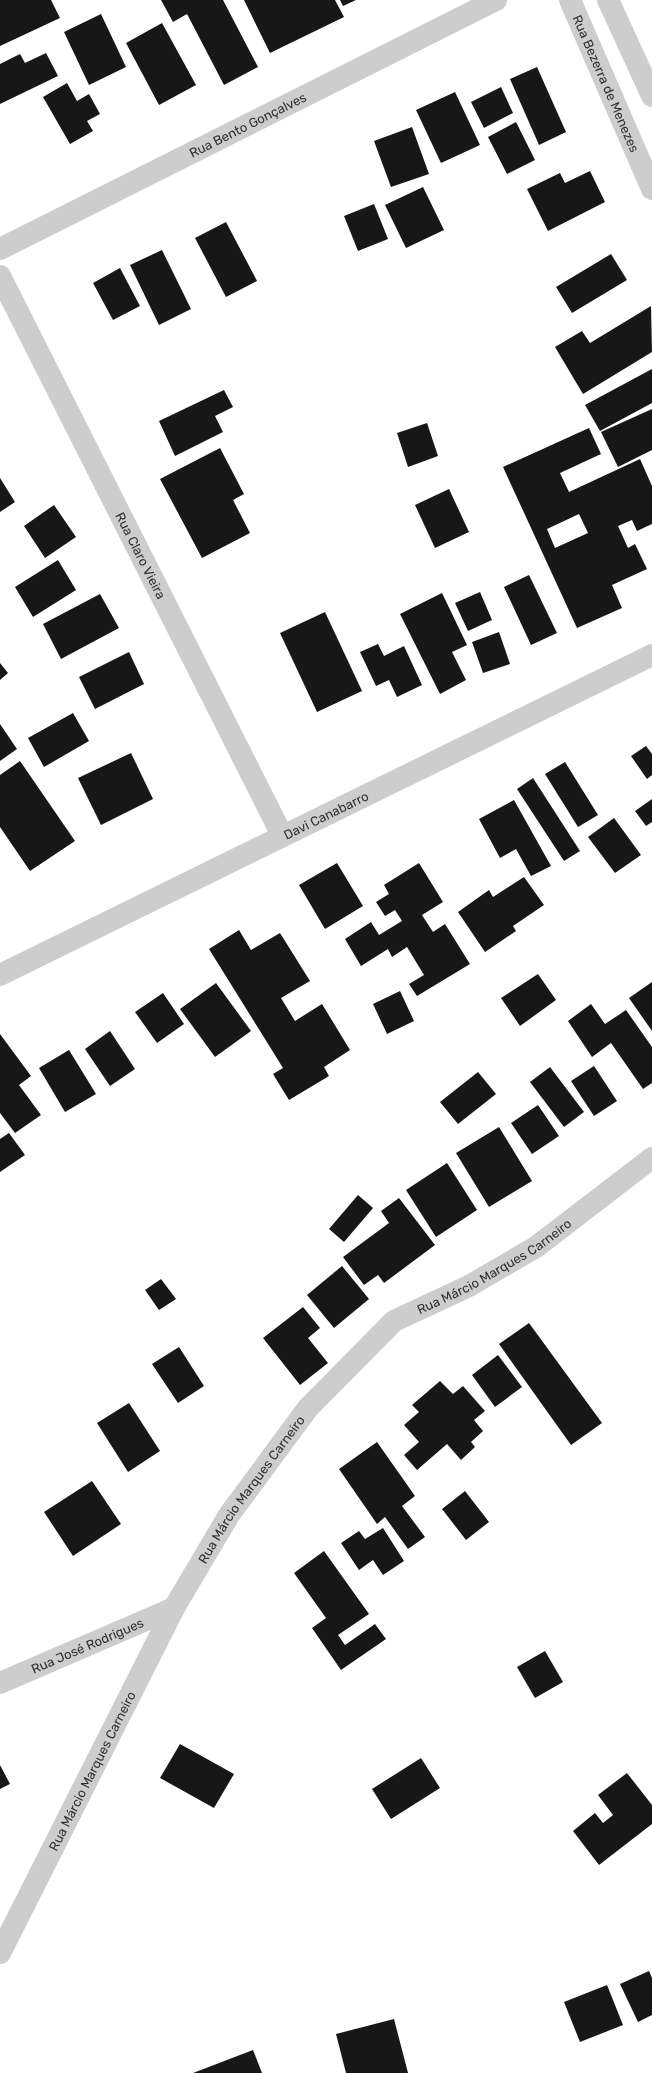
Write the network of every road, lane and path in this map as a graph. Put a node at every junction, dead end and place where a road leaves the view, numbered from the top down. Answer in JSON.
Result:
{"nodes":[{"id":1,"x":496,"y":0,"type":"edge"},
{"id":2,"x":570,"y":0,"type":"edge"},
{"id":3,"x":608,"y":0,"type":"edge"},
{"id":4,"x":652,"y":96,"type":"edge"},
{"id":5,"x":652,"y":189,"type":"edge"},
{"id":6,"x":0,"y":249,"type":"edge"},
{"id":7,"x":0,"y":276,"type":"edge"},
{"id":8,"x":652,"y":655,"type":"edge"},
{"id":9,"x":282,"y":835,"type":"junction"},
{"id":10,"x":0,"y":975,"type":"edge"},
{"id":11,"x":652,"y":1158,"type":"edge"},
{"id":12,"x":174,"y":1608,"type":"junction"},
{"id":13,"x":0,"y":1683,"type":"edge"},
{"id":14,"x":0,"y":1953,"type":"edge"}],
"edges":[{"from":1,"to":6,"type":"street","name":"Rua Bento Gonçalves"},
{"from":2,"to":5,"type":"street","name":"Rua Bezerra de Menezes"},
{"from":3,"to":4,"type":"street"},
{"from":7,"to":9,"type":"street","name":"Rua Claro Vieira"},
{"from":8,"to":9,"type":"street","name":"Davi Canabarro"},
{"from":9,"to":10,"type":"street","name":"Davi Canabarro"},
{"from":11,"to":12,"type":"street","name":"Rua Márcio Marques Carneiro"},
{"from":12,"to":13,"type":"street","name":"Rua José Rodrigues"},
{"from":12,"to":14,"type":"street","name":"Rua Márcio Marques Carneiro"}]}
